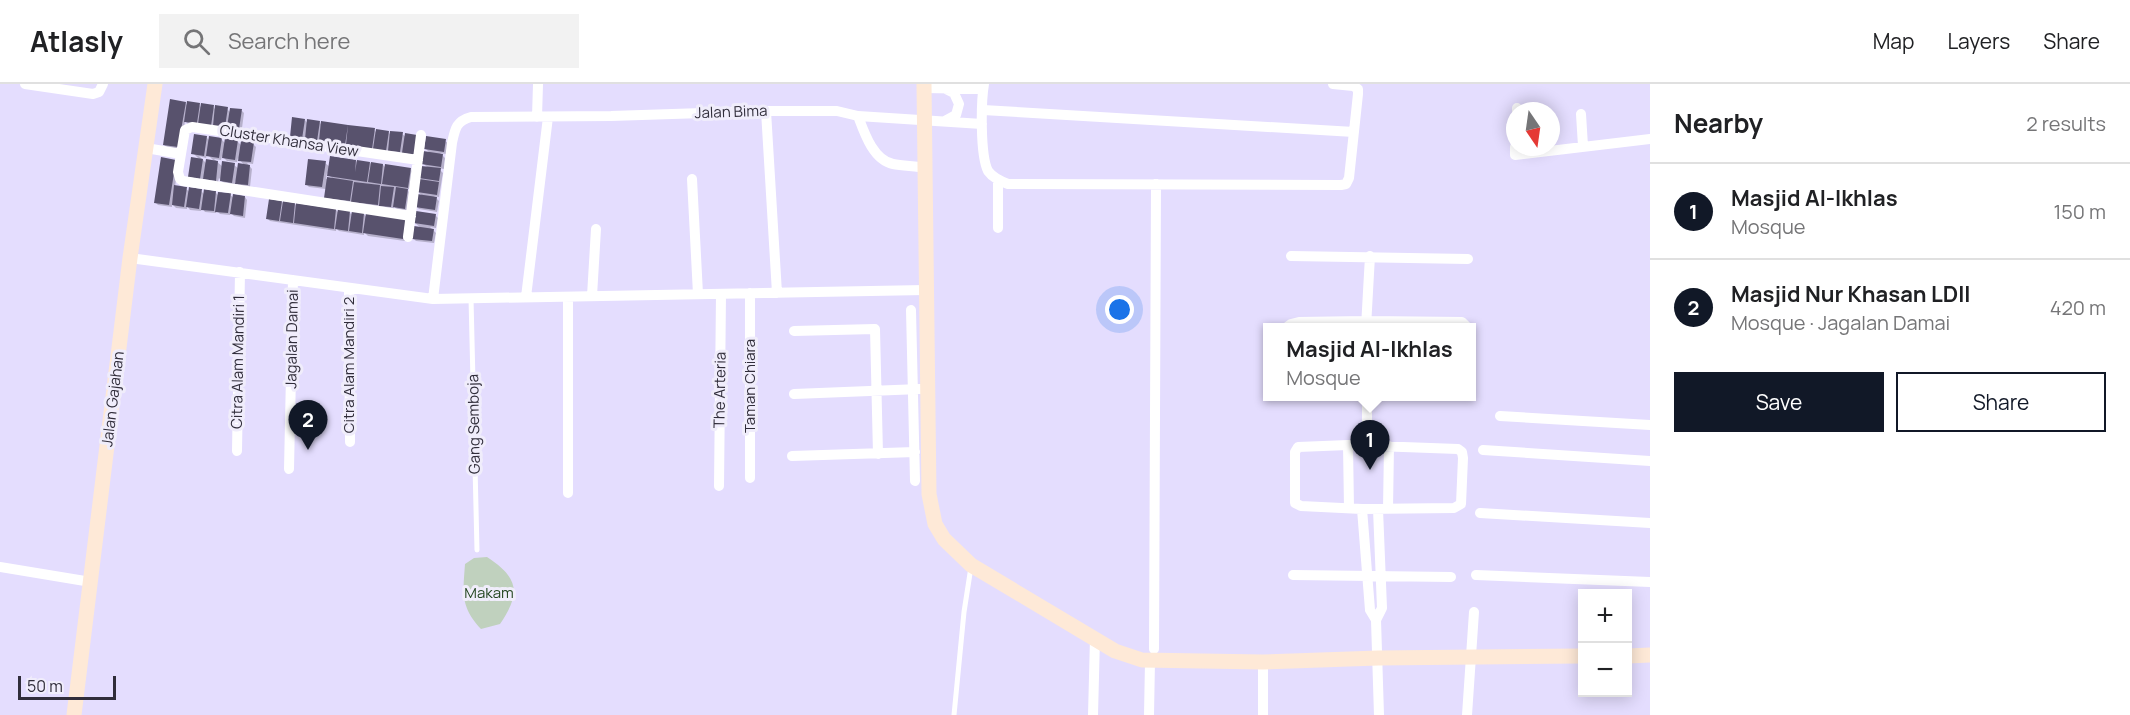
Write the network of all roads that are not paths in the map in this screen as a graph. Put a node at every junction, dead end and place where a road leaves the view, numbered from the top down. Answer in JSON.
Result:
{"nodes":[{"id":1,"x":25,"y":84,"type":"edge"},
{"id":2,"x":103,"y":84,"type":"edge"},
{"id":3,"x":155,"y":84,"type":"edge"},
{"id":4,"x":538,"y":84,"type":"edge"},
{"id":5,"x":1333,"y":84,"type":"edge"},
{"id":6,"x":924,"y":86,"type":"edge"},
{"id":7,"x":983,"y":87,"type":"edge"},
{"id":8,"x":944,"y":88,"type":"junction"},
{"id":9,"x":982,"y":110,"type":"junction"},
{"id":10,"x":766,"y":111,"type":"junction"},
{"id":11,"x":1581,"y":114,"type":"dead end"},
{"id":12,"x":858,"y":116,"type":"junction"},
{"id":13,"x":543,"y":117,"type":"junction"},
{"id":14,"x":924,"y":120,"type":"junction"},
{"id":15,"x":940,"y":122,"type":"junction"},
{"id":16,"x":982,"y":124,"type":"junction"},
{"id":17,"x":1354,"y":132,"type":"junction"},
{"id":18,"x":421,"y":135,"type":"dead end"},
{"id":19,"x":1650,"y":139,"type":"edge"},
{"id":20,"x":1583,"y":146,"type":"junction"},
{"id":21,"x":146,"y":148,"type":"junction"},
{"id":22,"x":1560,"y":149,"type":"edge"},
{"id":23,"x":181,"y":154,"type":"junction"},
{"id":24,"x":418,"y":160,"type":"junction"},
{"id":25,"x":926,"y":168,"type":"junction"},
{"id":26,"x":692,"y":179,"type":"dead end"},
{"id":27,"x":998,"y":180,"type":"junction"},
{"id":28,"x":1156,"y":184,"type":"junction"},
{"id":29,"x":411,"y":216,"type":"junction"},
{"id":30,"x":998,"y":228,"type":"dead end"},
{"id":31,"x":596,"y":229,"type":"dead end"},
{"id":32,"x":408,"y":237,"type":"dead end"},
{"id":33,"x":1291,"y":256,"type":"dead end"},
{"id":34,"x":1370,"y":256,"type":"junction"},
{"id":35,"x":130,"y":258,"type":"junction"},
{"id":36,"x":1468,"y":258,"type":"dead end"},
{"id":37,"x":240,"y":272,"type":"junction"},
{"id":38,"x":293,"y":280,"type":"junction"},
{"id":39,"x":349,"y":288,"type":"junction"},
{"id":40,"x":925,"y":290,"type":"junction"},
{"id":41,"x":750,"y":293,"type":"junction"},
{"id":42,"x":777,"y":293,"type":"junction"},
{"id":43,"x":698,"y":294,"type":"junction"},
{"id":44,"x":722,"y":294,"type":"junction"},
{"id":45,"x":592,"y":296,"type":"junction"},
{"id":46,"x":526,"y":297,"type":"junction"},
{"id":47,"x":568,"y":297,"type":"junction"},
{"id":48,"x":471,"y":298,"type":"junction"},
{"id":49,"x":433,"y":299,"type":"junction"},
{"id":50,"x":911,"y":310,"type":"dead end"},
{"id":51,"x":1295,"y":323,"type":"edge"},
{"id":52,"x":1332,"y":323,"type":"edge"},
{"id":53,"x":1366,"y":323,"type":"edge"},
{"id":54,"x":1414,"y":323,"type":"edge"},
{"id":55,"x":1463,"y":323,"type":"edge"},
{"id":56,"x":794,"y":331,"type":"dead end"},
{"id":57,"x":920,"y":389,"type":"junction"},
{"id":58,"x":877,"y":391,"type":"junction"},
{"id":59,"x":794,"y":394,"type":"dead end"},
{"id":60,"x":1367,"y":401,"type":"edge"},
{"id":61,"x":1500,"y":416,"type":"dead end"},
{"id":62,"x":1650,"y":425,"type":"edge"},
{"id":63,"x":350,"y":442,"type":"dead end"},
{"id":64,"x":1348,"y":445,"type":"junction"},
{"id":65,"x":1367,"y":445,"type":"junction"},
{"id":66,"x":1389,"y":446,"type":"junction"},
{"id":67,"x":1483,"y":450,"type":"dead end"},
{"id":68,"x":237,"y":451,"type":"dead end"},
{"id":69,"x":915,"y":452,"type":"junction"},
{"id":70,"x":878,"y":453,"type":"junction"},
{"id":71,"x":792,"y":456,"type":"dead end"},
{"id":72,"x":1650,"y":461,"type":"edge"},
{"id":73,"x":289,"y":470,"type":"dead end"},
{"id":74,"x":750,"y":478,"type":"dead end"},
{"id":75,"x":915,"y":481,"type":"dead end"},
{"id":76,"x":719,"y":486,"type":"dead end"},
{"id":77,"x":568,"y":493,"type":"dead end"},
{"id":78,"x":1349,"y":508,"type":"junction"},
{"id":79,"x":1362,"y":509,"type":"junction"},
{"id":80,"x":1383,"y":509,"type":"junction"},
{"id":81,"x":1480,"y":513,"type":"dead end"},
{"id":82,"x":1650,"y":523,"type":"edge"},
{"id":83,"x":477,"y":550,"type":"dead end"},
{"id":84,"x":971,"y":565,"type":"junction"},
{"id":85,"x":0,"y":567,"type":"edge"},
{"id":86,"x":1293,"y":575,"type":"dead end"},
{"id":87,"x":1476,"y":575,"type":"dead end"},
{"id":88,"x":1366,"y":576,"type":"junction"},
{"id":89,"x":1379,"y":576,"type":"junction"},
{"id":90,"x":1451,"y":577,"type":"dead end"},
{"id":91,"x":91,"y":582,"type":"junction"},
{"id":92,"x":1650,"y":582,"type":"edge"},
{"id":93,"x":1474,"y":612,"type":"dead end"},
{"id":94,"x":1376,"y":620,"type":"junction"},
{"id":95,"x":1095,"y":638,"type":"junction"},
{"id":96,"x":1152,"y":655,"type":"junction"},
{"id":97,"x":1578,"y":656,"type":"edge"},
{"id":98,"x":1632,"y":656,"type":"edge"},
{"id":99,"x":1650,"y":656,"type":"edge"},
{"id":100,"x":1378,"y":658,"type":"junction"},
{"id":101,"x":1470,"y":658,"type":"junction"},
{"id":102,"x":1263,"y":662,"type":"junction"},
{"id":103,"x":74,"y":715,"type":"edge"},
{"id":104,"x":954,"y":715,"type":"edge"},
{"id":105,"x":1093,"y":715,"type":"edge"},
{"id":106,"x":1149,"y":715,"type":"edge"},
{"id":107,"x":1263,"y":715,"type":"edge"},
{"id":108,"x":1379,"y":715,"type":"edge"},
{"id":109,"x":1467,"y":715,"type":"edge"}],
"edges":[{"from":1,"to":2,"type":"street"},
{"from":3,"to":21,"type":"street","name":"Jalan Gajahan"},
{"from":4,"to":13,"type":"street"},
{"from":5,"to":17,"type":"street"},
{"from":6,"to":8,"type":"street"},
{"from":6,"to":14,"type":"street"},
{"from":7,"to":8,"type":"street"},
{"from":7,"to":9,"type":"street"},
{"from":8,"to":15,"type":"street"},
{"from":9,"to":16,"type":"street"},
{"from":9,"to":17,"type":"street"},
{"from":10,"to":12,"type":"street","name":"Jalan Bima"},
{"from":10,"to":13,"type":"street","name":"Jalan Bima"},
{"from":10,"to":42,"type":"street"},
{"from":11,"to":20,"type":"street"},
{"from":12,"to":14,"type":"street","name":"Jalan Bima"},
{"from":12,"to":25,"type":"street"},
{"from":13,"to":46,"type":"street"},
{"from":13,"to":49,"type":"street","name":"Jalan Bima"},
{"from":14,"to":15,"type":"street"},
{"from":14,"to":25,"type":"street"},
{"from":15,"to":16,"type":"street"},
{"from":16,"to":27,"type":"street"},
{"from":17,"to":28,"type":"street"},
{"from":18,"to":24,"type":"street"},
{"from":19,"to":20,"type":"street"},
{"from":20,"to":22,"type":"street"},
{"from":21,"to":23,"type":"street"},
{"from":21,"to":35,"type":"street","name":"Jalan Gajahan"},
{"from":23,"to":24,"type":"street","name":"Cluster Khansa View"},
{"from":23,"to":29,"type":"street","name":"Cluster Khansa View"},
{"from":24,"to":29,"type":"street"},
{"from":25,"to":40,"type":"street"},
{"from":26,"to":43,"type":"street"},
{"from":27,"to":28,"type":"street"},
{"from":27,"to":30,"type":"street"},
{"from":28,"to":96,"type":"street"},
{"from":29,"to":32,"type":"street"},
{"from":31,"to":45,"type":"street"},
{"from":33,"to":34,"type":"street"},
{"from":34,"to":36,"type":"street"},
{"from":34,"to":53,"type":"street"},
{"from":35,"to":37,"type":"street"},
{"from":35,"to":91,"type":"street","name":"Jalan Gajahan"},
{"from":37,"to":38,"type":"street"},
{"from":37,"to":68,"type":"street","name":"Citra Alam Mandiri 1"},
{"from":38,"to":39,"type":"street"},
{"from":38,"to":73,"type":"street","name":"Jagalan Damai"},
{"from":39,"to":49,"type":"street"},
{"from":39,"to":63,"type":"street","name":"Citra Alam Mandiri 2"},
{"from":40,"to":42,"type":"street"},
{"from":40,"to":57,"type":"street"},
{"from":41,"to":42,"type":"street"},
{"from":41,"to":44,"type":"street"},
{"from":41,"to":74,"type":"street","name":"Taman Chiara"},
{"from":43,"to":44,"type":"street"},
{"from":43,"to":45,"type":"street"},
{"from":44,"to":76,"type":"street","name":"The Arteria"},
{"from":45,"to":47,"type":"street"},
{"from":46,"to":47,"type":"street"},
{"from":46,"to":48,"type":"street"},
{"from":47,"to":77,"type":"street"},
{"from":48,"to":49,"type":"street"},
{"from":48,"to":83,"type":"lane","name":"Gang Semboja"},
{"from":50,"to":57,"type":"street"},
{"from":51,"to":52,"type":"street"},
{"from":54,"to":55,"type":"street"},
{"from":56,"to":58,"type":"street"},
{"from":57,"to":58,"type":"street"},
{"from":57,"to":69,"type":"street"},
{"from":57,"to":84,"type":"street"},
{"from":58,"to":59,"type":"street"},
{"from":58,"to":70,"type":"street"},
{"from":60,"to":65,"type":"street"},
{"from":61,"to":62,"type":"street"},
{"from":64,"to":65,"type":"street"},
{"from":64,"to":78,"type":"street"},
{"from":64,"to":78,"type":"street"},
{"from":65,"to":66,"type":"street"},
{"from":66,"to":80,"type":"street"},
{"from":66,"to":80,"type":"street"},
{"from":67,"to":72,"type":"street"},
{"from":69,"to":70,"type":"street"},
{"from":69,"to":75,"type":"street"},
{"from":70,"to":71,"type":"street"},
{"from":78,"to":79,"type":"street"},
{"from":79,"to":80,"type":"street"},
{"from":79,"to":88,"type":"street"},
{"from":80,"to":89,"type":"street"},
{"from":81,"to":82,"type":"street"},
{"from":84,"to":95,"type":"street"},
{"from":84,"to":104,"type":"lane"},
{"from":85,"to":91,"type":"street"},
{"from":86,"to":88,"type":"street"},
{"from":87,"to":92,"type":"street"},
{"from":88,"to":89,"type":"street"},
{"from":88,"to":94,"type":"street"},
{"from":89,"to":90,"type":"street"},
{"from":89,"to":94,"type":"street"},
{"from":91,"to":103,"type":"street","name":"Jalan Gajahan"},
{"from":93,"to":101,"type":"street"},
{"from":94,"to":100,"type":"street"},
{"from":95,"to":96,"type":"street"},
{"from":95,"to":105,"type":"street"},
{"from":96,"to":102,"type":"street"},
{"from":96,"to":106,"type":"street"},
{"from":97,"to":101,"type":"street"},
{"from":98,"to":99,"type":"street"},
{"from":100,"to":101,"type":"street"},
{"from":100,"to":102,"type":"street"},
{"from":100,"to":108,"type":"street"},
{"from":101,"to":109,"type":"street"},
{"from":102,"to":107,"type":"street"}]}
